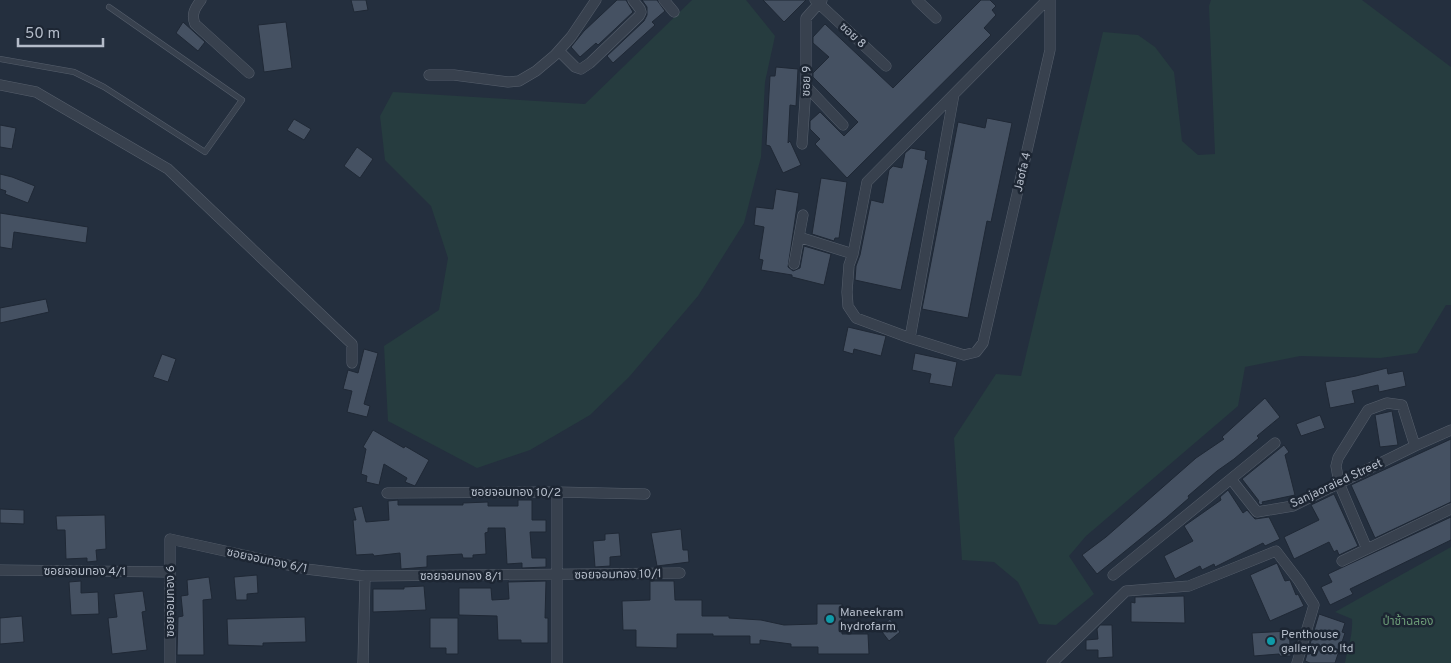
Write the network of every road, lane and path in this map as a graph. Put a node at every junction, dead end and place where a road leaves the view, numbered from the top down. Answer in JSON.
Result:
{"nodes":[{"id":1,"x":201,"y":0,"type":"edge"},
{"id":2,"x":596,"y":0,"type":"edge"},
{"id":3,"x":633,"y":0,"type":"edge"},
{"id":4,"x":664,"y":0,"type":"edge"},
{"id":5,"x":917,"y":0,"type":"edge"},
{"id":6,"x":1048,"y":0,"type":"edge"},
{"id":7,"x":819,"y":1,"type":"edge"},
{"id":8,"x":109,"y":7,"type":"dead end"},
{"id":9,"x":674,"y":12,"type":"dead end"},
{"id":10,"x":936,"y":18,"type":"dead end"},
{"id":11,"x":559,"y":51,"type":"junction"},
{"id":12,"x":0,"y":59,"type":"edge"},
{"id":13,"x":886,"y":66,"type":"dead end"},
{"id":14,"x":249,"y":73,"type":"dead end"},
{"id":15,"x":429,"y":75,"type":"dead end"},
{"id":16,"x":0,"y":85,"type":"edge"},
{"id":17,"x":806,"y":86,"type":"junction"},
{"id":18,"x":954,"y":94,"type":"junction"},
{"id":19,"x":843,"y":125,"type":"dead end"},
{"id":20,"x":802,"y":144,"type":"dead end"},
{"id":21,"x":803,"y":216,"type":"dead end"},
{"id":22,"x":799,"y":237,"type":"junction"},
{"id":23,"x":853,"y":254,"type":"junction"},
{"id":24,"x":794,"y":264,"type":"dead end"},
{"id":25,"x":910,"y":338,"type":"junction"},
{"id":26,"x":352,"y":363,"type":"dead end"},
{"id":27,"x":1451,"y":430,"type":"edge"},
{"id":28,"x":1275,"y":443,"type":"dead end"},
{"id":29,"x":1415,"y":446,"type":"junction"},
{"id":30,"x":1231,"y":479,"type":"junction"},
{"id":31,"x":1339,"y":483,"type":"junction"},
{"id":32,"x":557,"y":492,"type":"junction"},
{"id":33,"x":387,"y":493,"type":"dead end"},
{"id":34,"x":645,"y":494,"type":"dead end"},
{"id":35,"x":1451,"y":509,"type":"edge"},
{"id":36,"x":170,"y":539,"type":"joint"},
{"id":37,"x":1368,"y":550,"type":"junction"},
{"id":38,"x":1342,"y":561,"type":"dead end"},
{"id":39,"x":0,"y":570,"type":"edge"},
{"id":40,"x":170,"y":572,"type":"junction"},
{"id":41,"x":680,"y":573,"type":"dead end"},
{"id":42,"x":1113,"y":575,"type":"dead end"},
{"id":43,"x":365,"y":576,"type":"junction"},
{"id":44,"x":557,"y":576,"type":"junction"},
{"id":45,"x":170,"y":663,"type":"edge"},
{"id":46,"x":363,"y":663,"type":"edge"},
{"id":47,"x":557,"y":663,"type":"edge"},
{"id":48,"x":1052,"y":663,"type":"edge"},
{"id":49,"x":1297,"y":663,"type":"edge"}],
"edges":[{"from":1,"to":14,"type":"street"},
{"from":2,"to":11,"type":"street"},
{"from":3,"to":11,"type":"street"},
{"from":4,"to":9,"type":"street"},
{"from":5,"to":10,"type":"street"},
{"from":6,"to":18,"type":"street"},
{"from":6,"to":25,"type":"street","name":"Jaofa 4"},
{"from":7,"to":13,"type":"street","name":"ซอย 8"},
{"from":7,"to":17,"type":"street","name":"ซอย 9"},
{"from":8,"to":12,"type":"lane"},
{"from":11,"to":15,"type":"street"},
{"from":16,"to":26,"type":"street"},
{"from":17,"to":19,"type":"street"},
{"from":17,"to":20,"type":"street","name":"ซอย 9"},
{"from":18,"to":23,"type":"street"},
{"from":18,"to":25,"type":"street"},
{"from":21,"to":22,"type":"street"},
{"from":22,"to":23,"type":"street"},
{"from":22,"to":24,"type":"street"},
{"from":23,"to":25,"type":"street"},
{"from":27,"to":29,"type":"street","name":"Sanjaoraied Street"},
{"from":28,"to":30,"type":"street"},
{"from":29,"to":31,"type":"street","name":"Sanjaoraied Street"},
{"from":29,"to":31,"type":"street"},
{"from":30,"to":31,"type":"street","name":"Sanjaoraied Street"},
{"from":30,"to":42,"type":"street"},
{"from":31,"to":37,"type":"street"},
{"from":32,"to":33,"type":"street","name":"ซอยจอมทอง 10/2"},
{"from":32,"to":34,"type":"street","name":"ซอยจอมทอง 10/2"},
{"from":32,"to":44,"type":"street"},
{"from":35,"to":37,"type":"street"},
{"from":36,"to":40,"type":"street","name":"ซอยจอมทอง 6"},
{"from":36,"to":43,"type":"street","name":"ซอยจอมทอง 6/1"},
{"from":37,"to":38,"type":"street"},
{"from":39,"to":40,"type":"street","name":"ซอยจอมทอง 4/1"},
{"from":40,"to":45,"type":"street","name":"ซอยจอมทอง 6"},
{"from":41,"to":44,"type":"street","name":"ซอยจอมทอง 10/1"},
{"from":43,"to":44,"type":"street","name":"ซอยจอมทอง 8/1"},
{"from":43,"to":46,"type":"street"},
{"from":44,"to":47,"type":"street"},
{"from":48,"to":49,"type":"street"}]}
